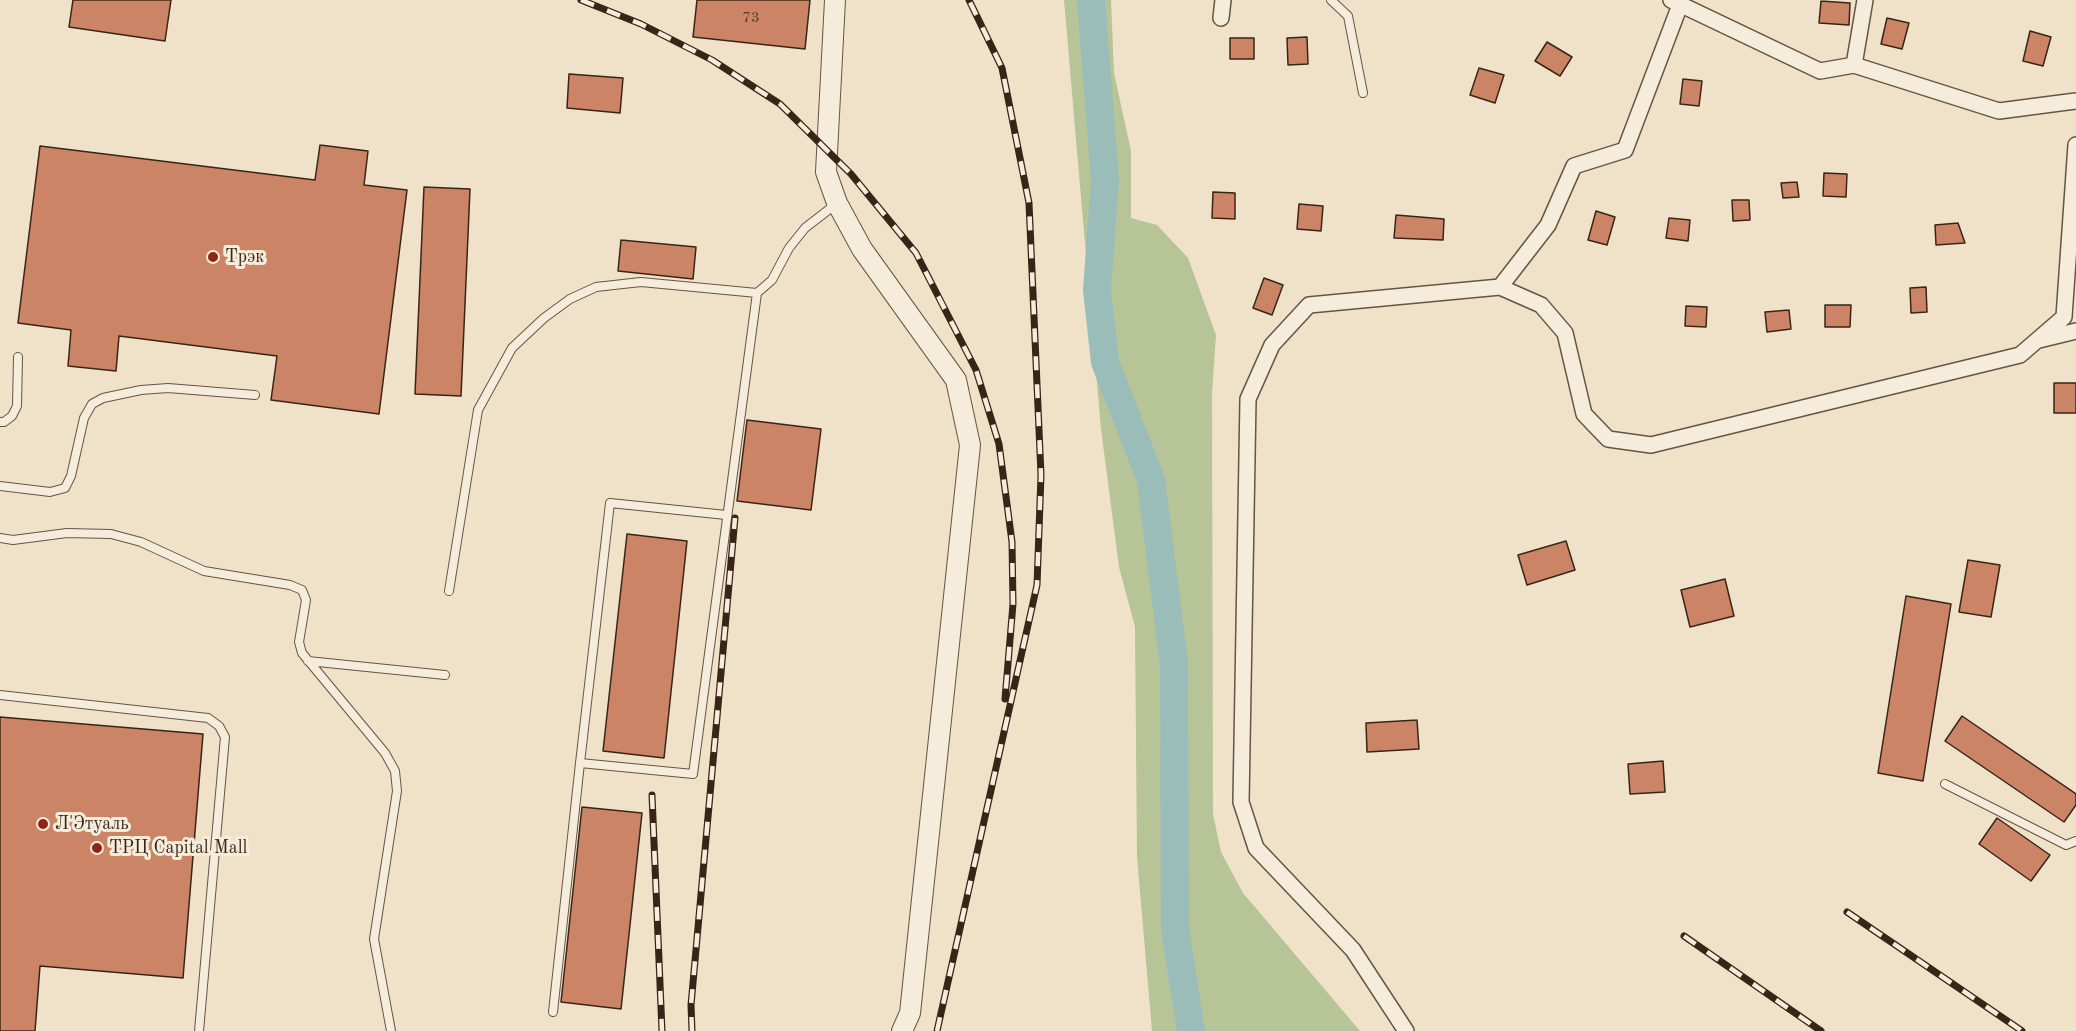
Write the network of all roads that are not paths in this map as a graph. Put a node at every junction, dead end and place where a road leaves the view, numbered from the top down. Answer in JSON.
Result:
{"nodes":[{"id":1,"x":835,"y":0,"type":"edge"},
{"id":2,"x":1223,"y":0,"type":"edge"},
{"id":3,"x":1331,"y":0,"type":"edge"},
{"id":4,"x":1865,"y":0,"type":"edge"},
{"id":5,"x":1676,"y":2,"type":"edge"},
{"id":6,"x":1221,"y":18,"type":"dead end"},
{"id":7,"x":1854,"y":65,"type":"junction"},
{"id":8,"x":1363,"y":93,"type":"dead end"},
{"id":9,"x":2076,"y":101,"type":"edge"},
{"id":10,"x":2076,"y":144,"type":"edge"},
{"id":11,"x":837,"y":203,"type":"junction"},
{"id":12,"x":1500,"y":287,"type":"junction"},
{"id":13,"x":757,"y":293,"type":"junction"},
{"id":14,"x":2076,"y":331,"type":"edge"},
{"id":15,"x":2036,"y":341,"type":"junction"},
{"id":16,"x":18,"y":357,"type":"dead end"},
{"id":17,"x":255,"y":395,"type":"dead end"},
{"id":18,"x":0,"y":422,"type":"edge"},
{"id":19,"x":0,"y":486,"type":"edge"},
{"id":20,"x":726,"y":515,"type":"junction"},
{"id":21,"x":0,"y":538,"type":"edge"},
{"id":22,"x":449,"y":591,"type":"dead end"},
{"id":23,"x":308,"y":661,"type":"junction"},
{"id":24,"x":445,"y":675,"type":"dead end"},
{"id":25,"x":0,"y":695,"type":"edge"},
{"id":26,"x":580,"y":762,"type":"junction"},
{"id":27,"x":1945,"y":784,"type":"dead end"},
{"id":28,"x":2076,"y":841,"type":"edge"},
{"id":29,"x":554,"y":1012,"type":"dead end"},
{"id":30,"x":199,"y":1031,"type":"edge"},
{"id":31,"x":392,"y":1031,"type":"edge"},
{"id":32,"x":902,"y":1031,"type":"edge"},
{"id":33,"x":1406,"y":1031,"type":"edge"}],
"edges":[{"from":1,"to":11,"type":"street"},
{"from":2,"to":6,"type":"street"},
{"from":3,"to":8,"type":"lane"},
{"from":4,"to":7,"type":"street"},
{"from":5,"to":7,"type":"street"},
{"from":5,"to":12,"type":"street"},
{"from":7,"to":9,"type":"street"},
{"from":10,"to":15,"type":"street"},
{"from":11,"to":13,"type":"lane"},
{"from":11,"to":32,"type":"street"},
{"from":12,"to":15,"type":"street"},
{"from":12,"to":33,"type":"street"},
{"from":13,"to":20,"type":"lane"},
{"from":13,"to":22,"type":"lane"},
{"from":14,"to":15,"type":"street"},
{"from":16,"to":18,"type":"lane"},
{"from":17,"to":19,"type":"lane"},
{"from":20,"to":26,"type":"lane"},
{"from":20,"to":26,"type":"lane"},
{"from":21,"to":23,"type":"lane"},
{"from":23,"to":24,"type":"lane"},
{"from":23,"to":31,"type":"lane"},
{"from":25,"to":30,"type":"lane"},
{"from":26,"to":29,"type":"lane"},
{"from":27,"to":28,"type":"lane"}]}
